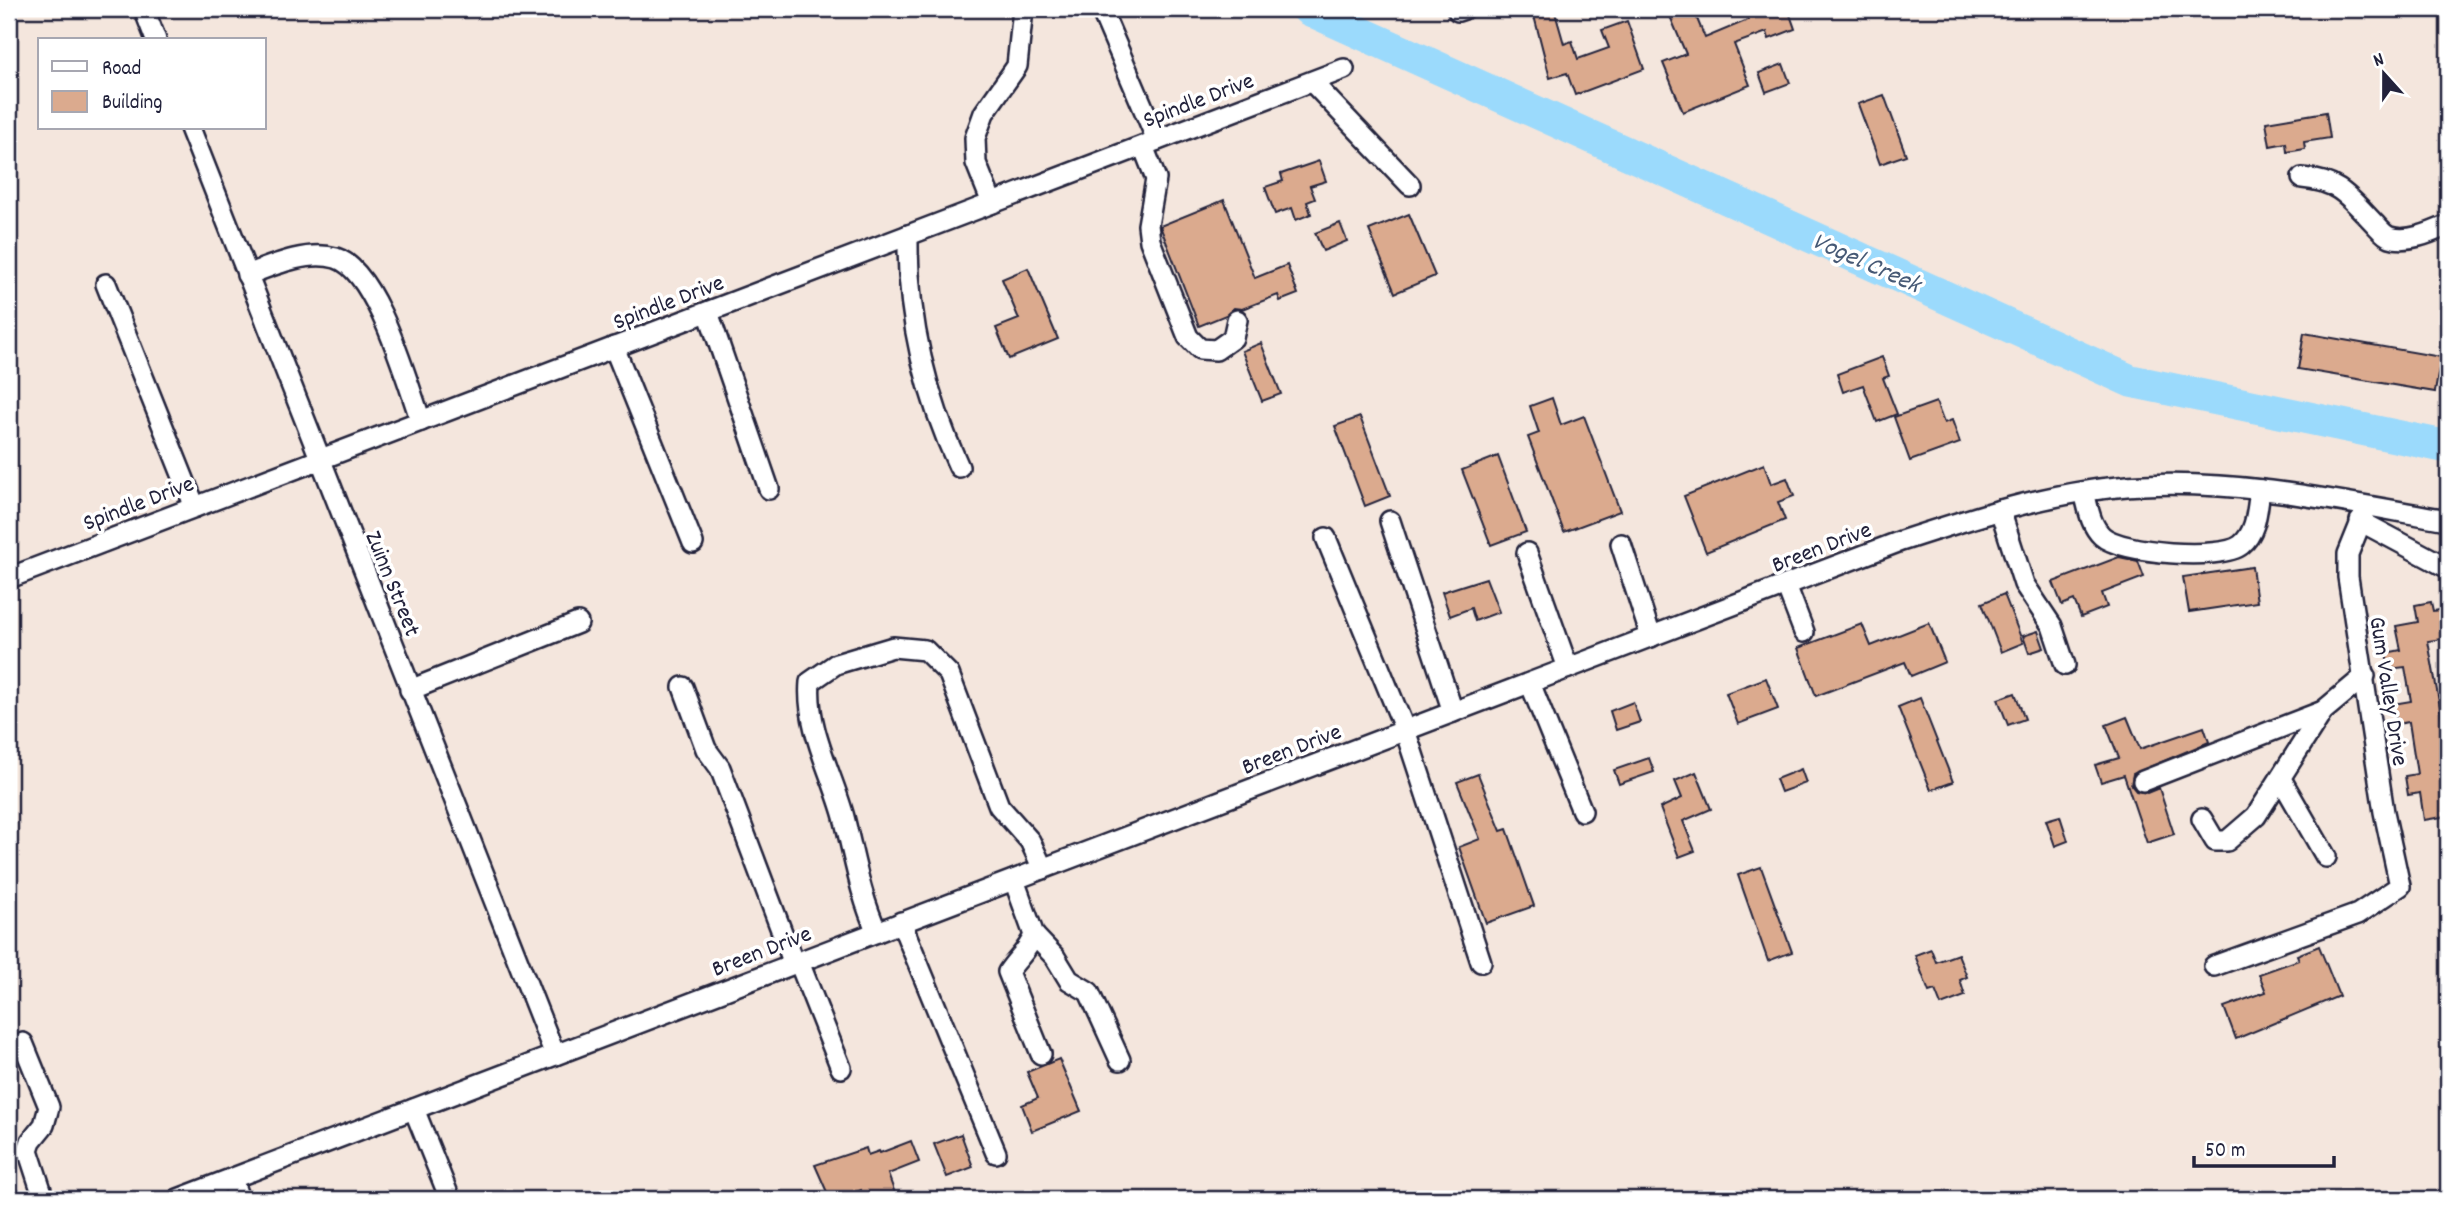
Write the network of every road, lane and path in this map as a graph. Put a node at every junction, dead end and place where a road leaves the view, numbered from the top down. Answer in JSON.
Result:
{"nodes":[{"id":1,"x":144,"y":9,"type":"edge"},
{"id":2,"x":1023,"y":9,"type":"edge"},
{"id":3,"x":1101,"y":9,"type":"edge"},
{"id":4,"x":155,"y":38,"type":"edge"},
{"id":5,"x":1344,"y":69,"type":"dead end"},
{"id":6,"x":1312,"y":82,"type":"junction"},
{"id":7,"x":191,"y":130,"type":"edge"},
{"id":8,"x":1150,"y":143,"type":"junction"},
{"id":9,"x":2302,"y":178,"type":"dead end"},
{"id":10,"x":1410,"y":185,"type":"dead end"},
{"id":11,"x":992,"y":203,"type":"junction"},
{"id":12,"x":2448,"y":225,"type":"edge"},
{"id":13,"x":908,"y":235,"type":"junction"},
{"id":14,"x":247,"y":275,"type":"junction"},
{"id":15,"x":106,"y":284,"type":"dead end"},
{"id":16,"x":708,"y":312,"type":"junction"},
{"id":17,"x":1237,"y":320,"type":"dead end"},
{"id":18,"x":614,"y":347,"type":"junction"},
{"id":19,"x":421,"y":421,"type":"junction"},
{"id":20,"x":319,"y":460,"type":"junction"},
{"id":21,"x":959,"y":467,"type":"dead end"},
{"id":22,"x":769,"y":489,"type":"dead end"},
{"id":23,"x":2260,"y":490,"type":"junction"},
{"id":24,"x":2084,"y":492,"type":"junction"},
{"id":25,"x":195,"y":507,"type":"junction"},
{"id":26,"x":2000,"y":510,"type":"junction"},
{"id":27,"x":2364,"y":514,"type":"junction"},
{"id":28,"x":2448,"y":520,"type":"edge"},
{"id":29,"x":1390,"y":521,"type":"dead end"},
{"id":30,"x":1326,"y":538,"type":"dead end"},
{"id":31,"x":694,"y":543,"type":"dead end"},
{"id":32,"x":1621,"y":544,"type":"dead end"},
{"id":33,"x":1527,"y":553,"type":"dead end"},
{"id":34,"x":2448,"y":568,"type":"edge"},
{"id":35,"x":9,"y":578,"type":"edge"},
{"id":36,"x":1786,"y":585,"type":"junction"},
{"id":37,"x":578,"y":623,"type":"dead end"},
{"id":38,"x":1804,"y":632,"type":"dead end"},
{"id":39,"x":1651,"y":637,"type":"junction"},
{"id":40,"x":2065,"y":665,"type":"dead end"},
{"id":41,"x":1568,"y":668,"type":"junction"},
{"id":42,"x":2365,"y":676,"type":"junction"},
{"id":43,"x":1530,"y":683,"type":"junction"},
{"id":44,"x":683,"y":687,"type":"dead end"},
{"id":45,"x":410,"y":690,"type":"junction"},
{"id":46,"x":2323,"y":711,"type":"junction"},
{"id":47,"x":1453,"y":712,"type":"junction"},
{"id":48,"x":1405,"y":730,"type":"junction"},
{"id":49,"x":2281,"y":779,"type":"junction"},
{"id":50,"x":2143,"y":781,"type":"dead end"},
{"id":51,"x":1582,"y":811,"type":"dead end"},
{"id":52,"x":2202,"y":819,"type":"dead end"},
{"id":53,"x":2326,"y":857,"type":"dead end"},
{"id":54,"x":1042,"y":869,"type":"junction"},
{"id":55,"x":1014,"y":880,"type":"junction"},
{"id":56,"x":901,"y":922,"type":"junction"},
{"id":57,"x":877,"y":932,"type":"junction"},
{"id":58,"x":1034,"y":935,"type":"junction"},
{"id":59,"x":1481,"y":962,"type":"dead end"},
{"id":60,"x":796,"y":963,"type":"junction"},
{"id":61,"x":2214,"y":966,"type":"dead end"},
{"id":62,"x":23,"y":1043,"type":"dead end"},
{"id":63,"x":1041,"y":1054,"type":"dead end"},
{"id":64,"x":555,"y":1055,"type":"junction"},
{"id":65,"x":1120,"y":1060,"type":"dead end"},
{"id":66,"x":841,"y":1068,"type":"dead end"},
{"id":67,"x":414,"y":1109,"type":"junction"},
{"id":68,"x":996,"y":1153,"type":"dead end"},
{"id":69,"x":232,"y":1178,"type":"junction"},
{"id":70,"x":44,"y":1199,"type":"edge"},
{"id":71,"x":178,"y":1199,"type":"edge"},
{"id":72,"x":239,"y":1199,"type":"edge"},
{"id":73,"x":450,"y":1199,"type":"edge"}],
"edges":[{"from":1,"to":4,"type":"street"},
{"from":2,"to":11,"type":"street"},
{"from":3,"to":8,"type":"street"},
{"from":5,"to":6,"type":"street","name":"Spindle Drive"},
{"from":6,"to":8,"type":"street","name":"Spindle Drive"},
{"from":6,"to":10,"type":"street"},
{"from":7,"to":14,"type":"street","name":"Zuinn Street"},
{"from":8,"to":11,"type":"street","name":"Spindle Drive"},
{"from":8,"to":17,"type":"street"},
{"from":9,"to":12,"type":"street"},
{"from":11,"to":13,"type":"street","name":"Spindle Drive"},
{"from":13,"to":16,"type":"street","name":"Spindle Drive"},
{"from":13,"to":21,"type":"street"},
{"from":14,"to":19,"type":"street"},
{"from":14,"to":20,"type":"street","name":"Zuinn Street"},
{"from":15,"to":25,"type":"street"},
{"from":16,"to":18,"type":"street","name":"Spindle Drive"},
{"from":16,"to":22,"type":"street"},
{"from":18,"to":19,"type":"street","name":"Spindle Drive"},
{"from":18,"to":31,"type":"street"},
{"from":19,"to":20,"type":"street","name":"Spindle Drive"},
{"from":20,"to":25,"type":"street","name":"Spindle Drive"},
{"from":20,"to":45,"type":"street","name":"Zuinn Street"},
{"from":23,"to":24,"type":"street","name":"Breen Drive"},
{"from":23,"to":24,"type":"street"},
{"from":23,"to":27,"type":"street","name":"Breen Drive"},
{"from":24,"to":26,"type":"street","name":"Breen Drive"},
{"from":25,"to":35,"type":"street","name":"Spindle Drive"},
{"from":26,"to":36,"type":"street","name":"Breen Drive"},
{"from":26,"to":40,"type":"street"},
{"from":27,"to":28,"type":"street","name":"Breen Drive"},
{"from":27,"to":34,"type":"street"},
{"from":27,"to":42,"type":"street","name":"Gum Valley Drive"},
{"from":29,"to":47,"type":"street"},
{"from":30,"to":48,"type":"street"},
{"from":32,"to":39,"type":"street"},
{"from":33,"to":41,"type":"street"},
{"from":36,"to":38,"type":"street"},
{"from":36,"to":39,"type":"street","name":"Breen Drive"},
{"from":37,"to":45,"type":"street"},
{"from":39,"to":41,"type":"street","name":"Breen Drive"},
{"from":41,"to":43,"type":"street","name":"Breen Drive"},
{"from":42,"to":46,"type":"street"},
{"from":42,"to":61,"type":"street","name":"Gum Valley Drive"},
{"from":43,"to":47,"type":"street","name":"Breen Drive"},
{"from":43,"to":51,"type":"street"},
{"from":44,"to":60,"type":"street"},
{"from":45,"to":64,"type":"street","name":"Zuinn Street"},
{"from":46,"to":49,"type":"street"},
{"from":46,"to":50,"type":"street"},
{"from":47,"to":48,"type":"street","name":"Breen Drive"},
{"from":48,"to":54,"type":"street","name":"Breen Drive"},
{"from":48,"to":59,"type":"street"},
{"from":49,"to":52,"type":"street"},
{"from":49,"to":53,"type":"street"},
{"from":54,"to":55,"type":"street","name":"Breen Drive"},
{"from":54,"to":57,"type":"street"},
{"from":55,"to":56,"type":"street","name":"Breen Drive"},
{"from":55,"to":58,"type":"street"},
{"from":56,"to":57,"type":"street","name":"Breen Drive"},
{"from":56,"to":68,"type":"street"},
{"from":57,"to":60,"type":"street","name":"Breen Drive"},
{"from":58,"to":63,"type":"street"},
{"from":58,"to":65,"type":"street"},
{"from":60,"to":64,"type":"street","name":"Breen Drive"},
{"from":60,"to":66,"type":"street"},
{"from":62,"to":70,"type":"street"},
{"from":64,"to":67,"type":"street","name":"Breen Drive"},
{"from":67,"to":69,"type":"street","name":"Breen Drive"},
{"from":67,"to":73,"type":"street"},
{"from":69,"to":71,"type":"street","name":"Breen Drive"},
{"from":69,"to":72,"type":"street"}]}
